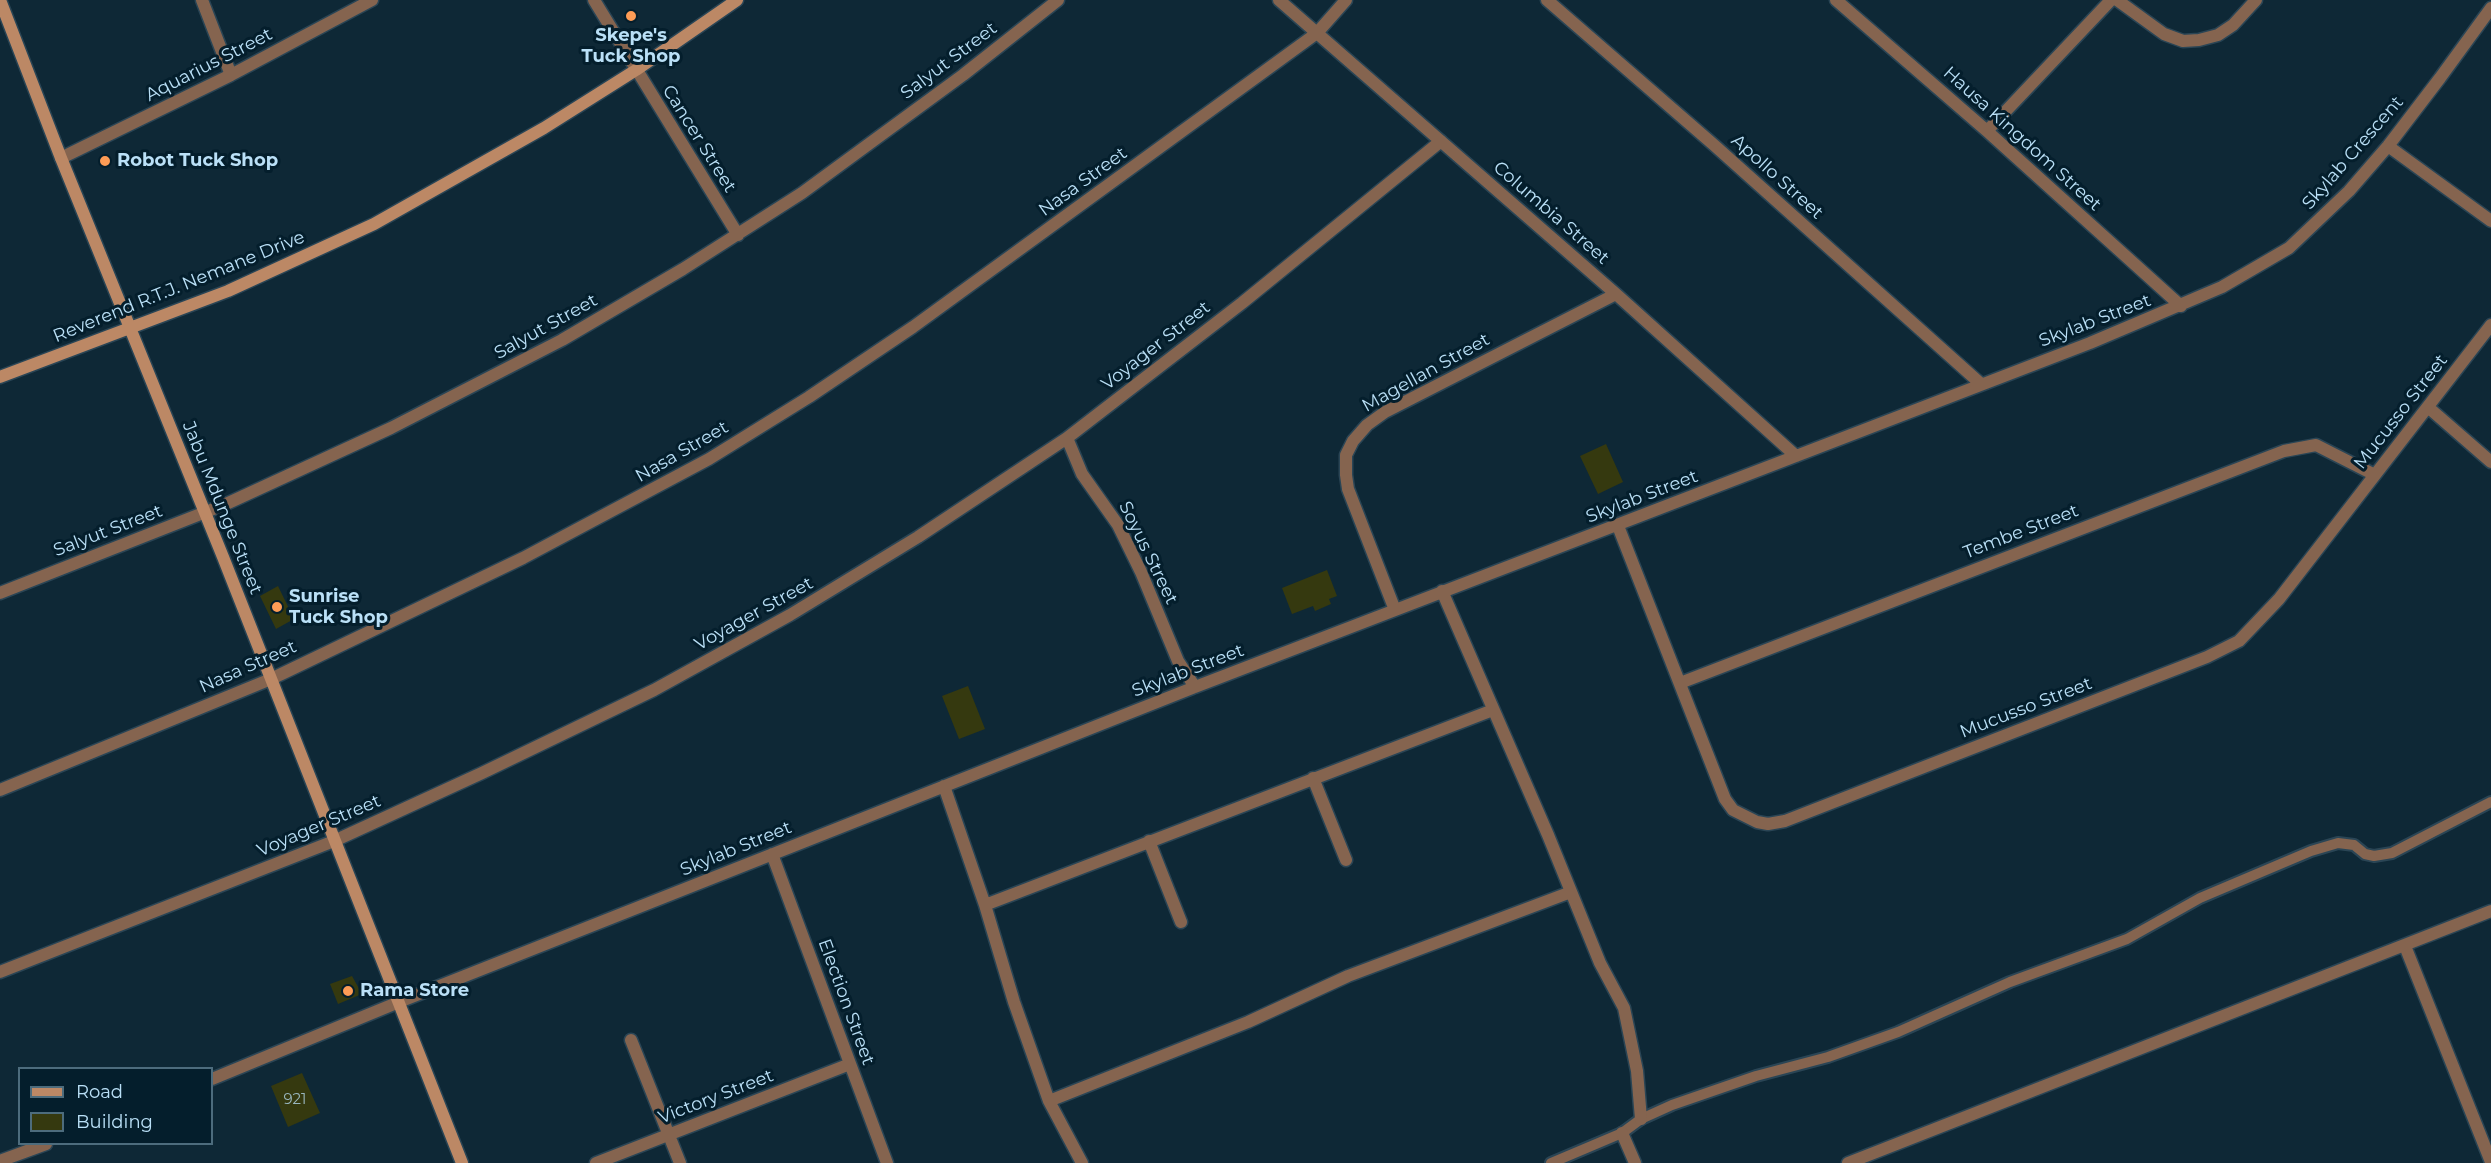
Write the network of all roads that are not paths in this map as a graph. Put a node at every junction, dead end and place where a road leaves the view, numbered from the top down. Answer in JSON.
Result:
{"nodes":[{"id":1,"x":0,"y":0,"type":"edge"},
{"id":2,"x":202,"y":0,"type":"edge"},
{"id":3,"x":372,"y":0,"type":"edge"},
{"id":4,"x":594,"y":0,"type":"edge"},
{"id":5,"x":737,"y":0,"type":"edge"},
{"id":6,"x":1058,"y":0,"type":"edge"},
{"id":7,"x":1279,"y":0,"type":"edge"},
{"id":8,"x":1346,"y":0,"type":"edge"},
{"id":9,"x":1547,"y":0,"type":"edge"},
{"id":10,"x":1836,"y":0,"type":"edge"},
{"id":11,"x":2111,"y":0,"type":"edge"},
{"id":12,"x":2117,"y":0,"type":"edge"},
{"id":13,"x":2256,"y":0,"type":"edge"},
{"id":14,"x":2491,"y":8,"type":"edge"},
{"id":15,"x":1317,"y":33,"type":"junction"},
{"id":16,"x":636,"y":70,"type":"junction"},
{"id":17,"x":231,"y":75,"type":"junction"},
{"id":18,"x":1987,"y":131,"type":"junction"},
{"id":19,"x":1441,"y":141,"type":"junction"},
{"id":20,"x":2388,"y":146,"type":"junction"},
{"id":21,"x":61,"y":158,"type":"junction"},
{"id":22,"x":2491,"y":221,"type":"edge"},
{"id":23,"x":738,"y":235,"type":"junction"},
{"id":24,"x":1616,"y":294,"type":"junction"},
{"id":25,"x":2181,"y":306,"type":"junction"},
{"id":26,"x":2491,"y":326,"type":"edge"},
{"id":27,"x":130,"y":328,"type":"junction"},
{"id":28,"x":0,"y":377,"type":"edge"},
{"id":29,"x":1981,"y":384,"type":"junction"},
{"id":30,"x":2429,"y":408,"type":"junction"},
{"id":31,"x":1067,"y":438,"type":"junction"},
{"id":32,"x":1796,"y":456,"type":"junction"},
{"id":33,"x":2491,"y":462,"type":"edge"},
{"id":34,"x":2375,"y":475,"type":"junction"},
{"id":35,"x":204,"y":512,"type":"junction"},
{"id":36,"x":1618,"y":526,"type":"junction"},
{"id":37,"x":1442,"y":591,"type":"junction"},
{"id":38,"x":0,"y":593,"type":"edge"},
{"id":39,"x":1395,"y":610,"type":"junction"},
{"id":40,"x":271,"y":679,"type":"junction"},
{"id":41,"x":1680,"y":683,"type":"junction"},
{"id":42,"x":1195,"y":687,"type":"junction"},
{"id":43,"x":1493,"y":710,"type":"junction"},
{"id":44,"x":1313,"y":778,"type":"junction"},
{"id":45,"x":944,"y":786,"type":"junction"},
{"id":46,"x":0,"y":789,"type":"edge"},
{"id":47,"x":2491,"y":802,"type":"edge"},
{"id":48,"x":334,"y":841,"type":"junction"},
{"id":49,"x":1149,"y":841,"type":"junction"},
{"id":50,"x":772,"y":854,"type":"junction"},
{"id":51,"x":1346,"y":860,"type":"dead end"},
{"id":52,"x":1571,"y":892,"type":"junction"},
{"id":53,"x":985,"y":905,"type":"junction"},
{"id":54,"x":2491,"y":912,"type":"edge"},
{"id":55,"x":1181,"y":922,"type":"dead end"},
{"id":56,"x":2405,"y":946,"type":"junction"},
{"id":57,"x":0,"y":972,"type":"edge"},
{"id":58,"x":399,"y":1002,"type":"junction"},
{"id":59,"x":631,"y":1040,"type":"dead end"},
{"id":60,"x":850,"y":1064,"type":"junction"},
{"id":61,"x":213,"y":1078,"type":"edge"},
{"id":62,"x":1049,"y":1101,"type":"junction"},
{"id":63,"x":1641,"y":1119,"type":"junction"},
{"id":64,"x":1622,"y":1133,"type":"junction"},
{"id":65,"x":668,"y":1134,"type":"junction"},
{"id":66,"x":41,"y":1145,"type":"edge"},
{"id":67,"x":0,"y":1161,"type":"edge"},
{"id":68,"x":2491,"y":1162,"type":"edge"},
{"id":69,"x":462,"y":1163,"type":"edge"},
{"id":70,"x":596,"y":1163,"type":"edge"},
{"id":71,"x":680,"y":1163,"type":"edge"},
{"id":72,"x":887,"y":1163,"type":"edge"},
{"id":73,"x":1082,"y":1163,"type":"edge"},
{"id":74,"x":1551,"y":1163,"type":"edge"},
{"id":75,"x":1635,"y":1163,"type":"edge"},
{"id":76,"x":1848,"y":1163,"type":"edge"}],
"edges":[{"from":1,"to":21,"type":"street","name":"Jabu Mdunge Street"},
{"from":2,"to":17,"type":"street"},
{"from":3,"to":17,"type":"street","name":"Aquarius Street"},
{"from":4,"to":16,"type":"street","name":"Cancer Street"},
{"from":5,"to":16,"type":"street","name":"Reverend R.T.J. Nemane Drive"},
{"from":6,"to":23,"type":"street","name":"Salyut Street"},
{"from":7,"to":15,"type":"street","name":"Columbia Street"},
{"from":8,"to":15,"type":"street","name":"Nasa Street"},
{"from":9,"to":29,"type":"street","name":"Apollo Street"},
{"from":10,"to":18,"type":"street","name":"Hausa Kingdom Street"},
{"from":11,"to":18,"type":"street"},
{"from":12,"to":13,"type":"street"},
{"from":14,"to":20,"type":"street","name":"Skylab Crescent"},
{"from":15,"to":19,"type":"street","name":"Columbia Street"},
{"from":15,"to":40,"type":"street","name":"Nasa Street"},
{"from":16,"to":23,"type":"street","name":"Cancer Street"},
{"from":16,"to":27,"type":"street","name":"Reverend R.T.J. Nemane Drive"},
{"from":17,"to":21,"type":"street","name":"Aquarius Street"},
{"from":18,"to":25,"type":"street","name":"Hausa Kingdom Street"},
{"from":19,"to":24,"type":"street","name":"Columbia Street"},
{"from":19,"to":31,"type":"street","name":"Voyager Street"},
{"from":20,"to":22,"type":"street"},
{"from":20,"to":25,"type":"street","name":"Skylab Crescent"},
{"from":21,"to":27,"type":"street","name":"Jabu Mdunge Street"},
{"from":23,"to":35,"type":"street","name":"Salyut Street"},
{"from":24,"to":32,"type":"street","name":"Columbia Street"},
{"from":24,"to":39,"type":"street","name":"Magellan Street"},
{"from":25,"to":29,"type":"street","name":"Skylab Street"},
{"from":26,"to":30,"type":"street","name":"Mucusso Street"},
{"from":27,"to":28,"type":"street","name":"Reverend R.T.J. Nemane Drive"},
{"from":27,"to":35,"type":"street","name":"Jabu Mdunge Street"},
{"from":29,"to":32,"type":"street","name":"Skylab Street"},
{"from":30,"to":33,"type":"street"},
{"from":30,"to":34,"type":"street","name":"Mucusso Street"},
{"from":31,"to":42,"type":"street","name":"Soyus Street"},
{"from":31,"to":48,"type":"street","name":"Voyager Street"},
{"from":32,"to":36,"type":"street","name":"Skylab Street"},
{"from":34,"to":41,"type":"street","name":"Tembe Street"},
{"from":34,"to":41,"type":"street","name":"Mucusso Street"},
{"from":35,"to":38,"type":"street","name":"Salyut Street"},
{"from":35,"to":40,"type":"street","name":"Jabu Mdunge Street"},
{"from":36,"to":37,"type":"street","name":"Skylab Street"},
{"from":36,"to":41,"type":"street","name":"Mucusso Street"},
{"from":37,"to":39,"type":"street","name":"Skylab Street"},
{"from":37,"to":43,"type":"street"},
{"from":39,"to":42,"type":"street","name":"Skylab Street"},
{"from":40,"to":46,"type":"street","name":"Nasa Street"},
{"from":40,"to":48,"type":"street","name":"Jabu Mdunge Street"},
{"from":42,"to":45,"type":"street","name":"Skylab Street"},
{"from":43,"to":44,"type":"street"},
{"from":43,"to":52,"type":"street"},
{"from":44,"to":49,"type":"street"},
{"from":44,"to":51,"type":"street"},
{"from":45,"to":50,"type":"street","name":"Skylab Street"},
{"from":45,"to":53,"type":"street"},
{"from":47,"to":63,"type":"lane"},
{"from":48,"to":57,"type":"street","name":"Voyager Street"},
{"from":48,"to":58,"type":"street","name":"Jabu Mdunge Street"},
{"from":49,"to":53,"type":"street"},
{"from":49,"to":55,"type":"street"},
{"from":50,"to":58,"type":"street","name":"Skylab Street"},
{"from":50,"to":60,"type":"street","name":"Election Street"},
{"from":52,"to":62,"type":"street"},
{"from":52,"to":63,"type":"street"},
{"from":53,"to":62,"type":"street"},
{"from":54,"to":56,"type":"street"},
{"from":56,"to":68,"type":"street"},
{"from":56,"to":76,"type":"street"},
{"from":58,"to":61,"type":"street","name":"Skylab Street"},
{"from":58,"to":69,"type":"street","name":"Jabu Mdunge Street"},
{"from":59,"to":65,"type":"street"},
{"from":60,"to":65,"type":"street","name":"Victory Street"},
{"from":60,"to":72,"type":"street","name":"Election Street"},
{"from":62,"to":73,"type":"street"},
{"from":63,"to":64,"type":"lane"},
{"from":64,"to":74,"type":"lane"},
{"from":64,"to":75,"type":"street"},
{"from":65,"to":70,"type":"street","name":"Victory Street"},
{"from":65,"to":71,"type":"street"},
{"from":66,"to":67,"type":"street"}]}
